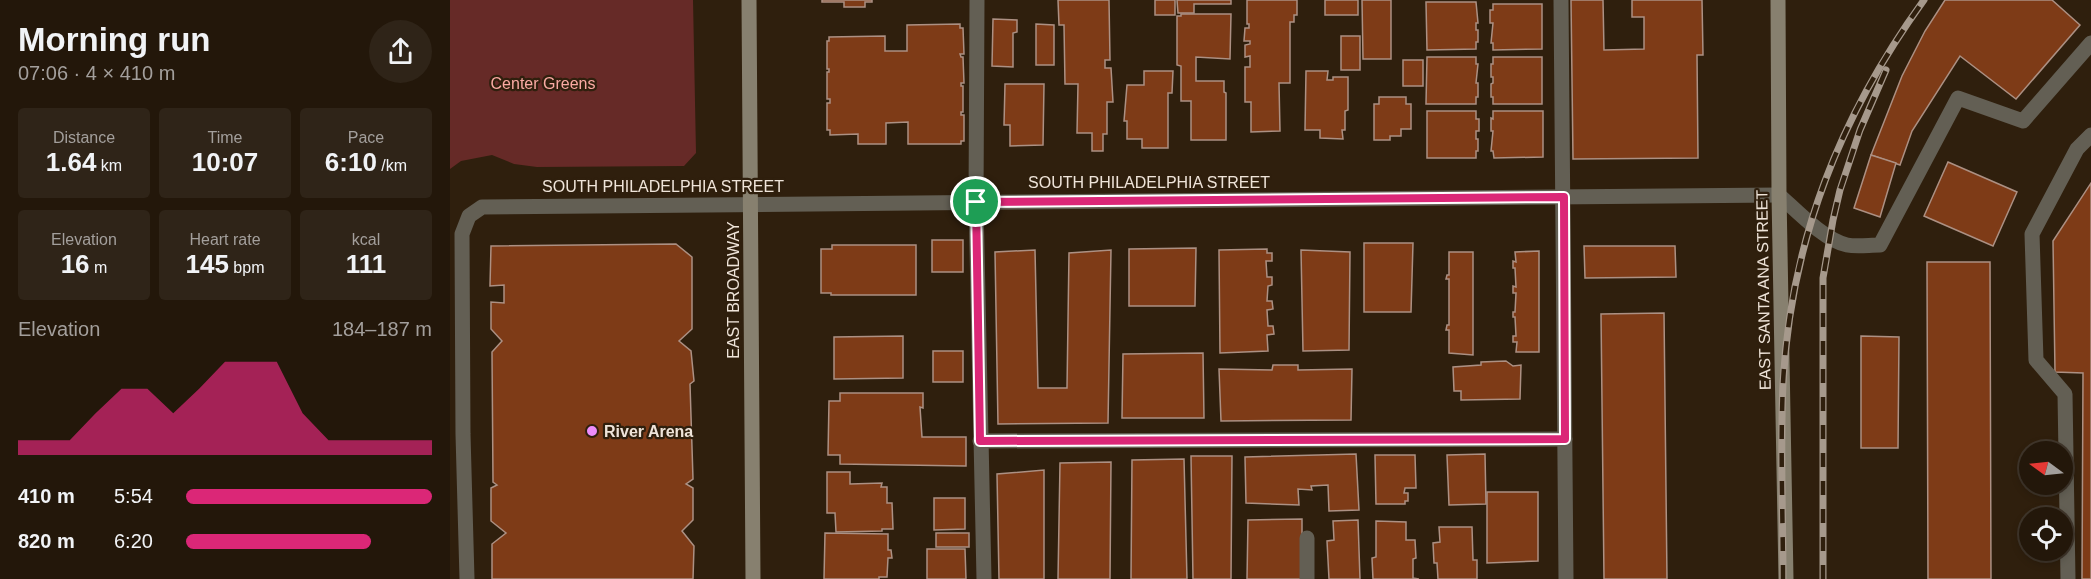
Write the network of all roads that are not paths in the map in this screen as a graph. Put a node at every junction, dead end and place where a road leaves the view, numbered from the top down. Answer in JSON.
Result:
{"nodes":[{"id":1,"x":749,"y":0,"type":"edge"},
{"id":2,"x":977,"y":0,"type":"edge"},
{"id":3,"x":1561,"y":0,"type":"edge"},
{"id":4,"x":1778,"y":0,"type":"edge"},
{"id":5,"x":2091,"y":43,"type":"edge"},
{"id":6,"x":2091,"y":135,"type":"edge"},
{"id":7,"x":1779,"y":195,"type":"junction"},
{"id":8,"x":1564,"y":197,"type":"junction"},
{"id":9,"x":976,"y":202,"type":"junction"},
{"id":10,"x":751,"y":203,"type":"junction"},
{"id":11,"x":456,"y":435,"type":"edge"},
{"id":12,"x":1565,"y":439,"type":"junction"},
{"id":13,"x":980,"y":441,"type":"junction"},
{"id":14,"x":1307,"y":538,"type":"dead end"},
{"id":15,"x":467,"y":579,"type":"edge"},
{"id":16,"x":753,"y":579,"type":"edge"},
{"id":17,"x":984,"y":579,"type":"edge"},
{"id":18,"x":1307,"y":579,"type":"edge"},
{"id":19,"x":1566,"y":579,"type":"edge"},
{"id":20,"x":1786,"y":579,"type":"edge"},
{"id":21,"x":2068,"y":579,"type":"edge"}],
"edges":[{"from":1,"to":10,"type":"street","name":"EAST BROADWAY"},
{"from":2,"to":9,"type":"street"},
{"from":3,"to":8,"type":"street"},
{"from":4,"to":7,"type":"street","name":"EAST SANTA ANA STREET"},
{"from":5,"to":7,"type":"street"},
{"from":6,"to":21,"type":"street"},
{"from":7,"to":8,"type":"street","name":"SOUTH PHILADELPHIA STREET"},
{"from":7,"to":20,"type":"street","name":"EAST SANTA ANA STREET"},
{"from":8,"to":9,"type":"street","name":"SOUTH PHILADELPHIA STREET"},
{"from":8,"to":12,"type":"street"},
{"from":9,"to":10,"type":"street","name":"SOUTH PHILADELPHIA STREET"},
{"from":9,"to":13,"type":"street"},
{"from":10,"to":11,"type":"street","name":"SOUTH PHILADELPHIA STREET"},
{"from":10,"to":16,"type":"street","name":"EAST BROADWAY"},
{"from":11,"to":15,"type":"street"},
{"from":12,"to":13,"type":"street"},
{"from":12,"to":19,"type":"street"},
{"from":13,"to":17,"type":"street"},
{"from":14,"to":18,"type":"street"}]}
